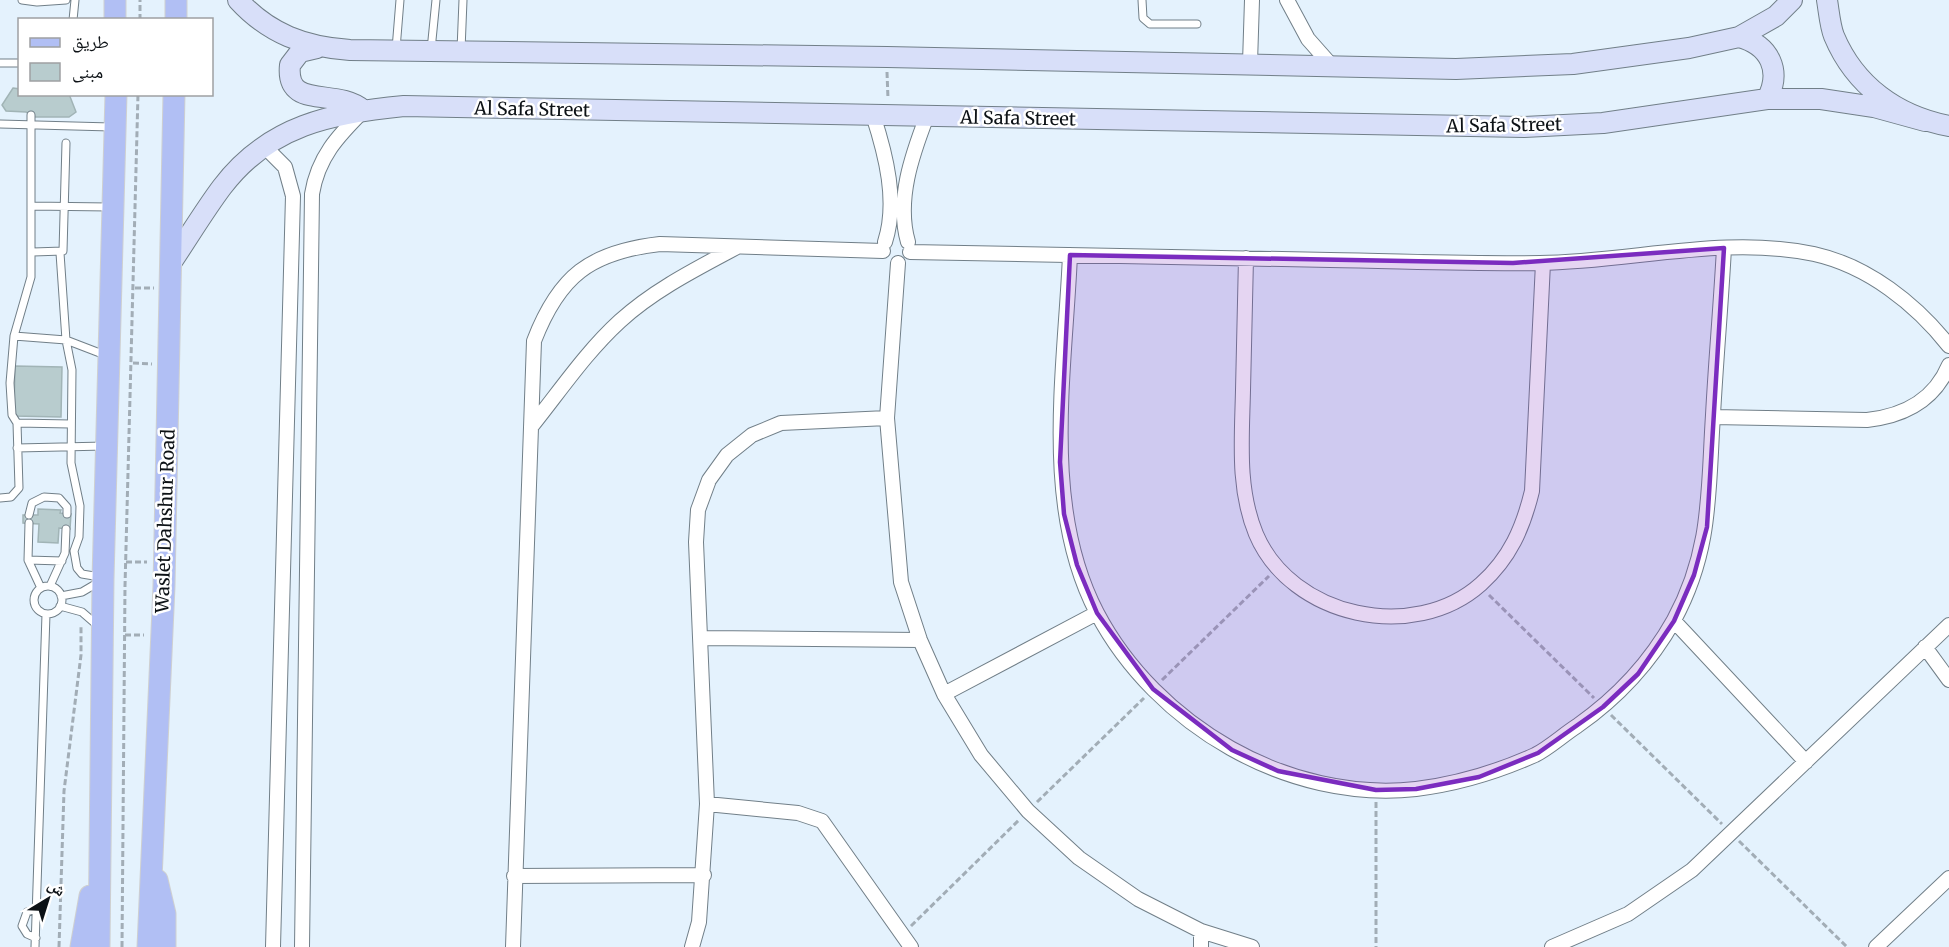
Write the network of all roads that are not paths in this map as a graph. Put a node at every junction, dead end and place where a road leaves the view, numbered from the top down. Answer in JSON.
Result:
{"nodes":[{"id":1,"x":22,"y":0,"type":"edge"},
{"id":2,"x":66,"y":0,"type":"edge"},
{"id":3,"x":75,"y":0,"type":"edge"},
{"id":4,"x":114,"y":0,"type":"edge"},
{"id":5,"x":176,"y":0,"type":"edge"},
{"id":6,"x":238,"y":0,"type":"edge"},
{"id":7,"x":400,"y":0,"type":"edge"},
{"id":8,"x":436,"y":0,"type":"edge"},
{"id":9,"x":463,"y":0,"type":"edge"},
{"id":10,"x":1142,"y":0,"type":"edge"},
{"id":11,"x":1252,"y":0,"type":"edge"},
{"id":12,"x":1287,"y":0,"type":"edge"},
{"id":13,"x":1792,"y":0,"type":"edge"},
{"id":14,"x":1827,"y":0,"type":"edge"},
{"id":15,"x":73,"y":18,"type":"edge"},
{"id":16,"x":115,"y":18,"type":"edge"},
{"id":17,"x":176,"y":18,"type":"edge"},
{"id":18,"x":1197,"y":24,"type":"dead end"},
{"id":19,"x":1739,"y":37,"type":"junction"},
{"id":20,"x":317,"y":48,"type":"junction"},
{"id":21,"x":396,"y":49,"type":"junction"},
{"id":22,"x":431,"y":50,"type":"junction"},
{"id":23,"x":461,"y":50,"type":"junction"},
{"id":24,"x":1,"y":63,"type":"edge"},
{"id":25,"x":18,"y":63,"type":"edge"},
{"id":26,"x":1250,"y":63,"type":"junction"},
{"id":27,"x":1331,"y":65,"type":"junction"},
{"id":28,"x":116,"y":96,"type":"edge"},
{"id":29,"x":174,"y":96,"type":"edge"},
{"id":30,"x":1767,"y":99,"type":"junction"},
{"id":31,"x":363,"y":110,"type":"junction"},
{"id":32,"x":32,"y":115,"type":"dead end"},
{"id":33,"x":881,"y":115,"type":"junction"},
{"id":34,"x":927,"y":116,"type":"junction"},
{"id":35,"x":67,"y":117,"type":"dead end"},
{"id":36,"x":1925,"y":122,"type":"junction"},
{"id":37,"x":0,"y":124,"type":"edge"},
{"id":38,"x":31,"y":125,"type":"junction"},
{"id":39,"x":67,"y":126,"type":"junction"},
{"id":40,"x":1949,"y":126,"type":"edge"},
{"id":41,"x":115,"y":127,"type":"junction"},
{"id":42,"x":66,"y":143,"type":"dead end"},
{"id":43,"x":264,"y":146,"type":"junction"},
{"id":44,"x":31,"y":206,"type":"junction"},
{"id":45,"x":64,"y":206,"type":"junction"},
{"id":46,"x":114,"y":207,"type":"junction"},
{"id":47,"x":292,"y":224,"type":"junction"},
{"id":48,"x":312,"y":224,"type":"junction"},
{"id":49,"x":738,"y":247,"type":"junction"},
{"id":50,"x":884,"y":247,"type":"junction"},
{"id":51,"x":909,"y":247,"type":"junction"},
{"id":52,"x":1724,"y":248,"type":"junction"},
{"id":53,"x":33,"y":252,"type":"junction"},
{"id":54,"x":60,"y":253,"type":"junction"},
{"id":55,"x":1070,"y":255,"type":"junction"},
{"id":56,"x":1246,"y":258,"type":"junction"},
{"id":57,"x":171,"y":263,"type":"junction"},
{"id":58,"x":898,"y":263,"type":"junction"},
{"id":59,"x":1543,"y":263,"type":"junction"},
{"id":60,"x":14,"y":336,"type":"junction"},
{"id":61,"x":66,"y":340,"type":"junction"},
{"id":62,"x":1949,"y":346,"type":"edge"},
{"id":63,"x":110,"y":356,"type":"junction"},
{"id":64,"x":1949,"y":365,"type":"edge"},
{"id":65,"x":1713,"y":417,"type":"junction"},
{"id":66,"x":887,"y":418,"type":"junction"},
{"id":67,"x":17,"y":423,"type":"junction"},
{"id":68,"x":70,"y":424,"type":"junction"},
{"id":69,"x":531,"y":427,"type":"junction"},
{"id":70,"x":107,"y":446,"type":"junction"},
{"id":71,"x":70,"y":447,"type":"junction"},
{"id":72,"x":17,"y":448,"type":"junction"},
{"id":73,"x":0,"y":498,"type":"edge"},
{"id":74,"x":67,"y":514,"type":"dead end"},
{"id":75,"x":66,"y":529,"type":"dead end"},
{"id":76,"x":28,"y":560,"type":"junction"},
{"id":77,"x":62,"y":561,"type":"junction"},
{"id":78,"x":103,"y":578,"type":"junction"},
{"id":79,"x":50,"y":586,"type":"junction"},
{"id":80,"x":41,"y":588,"type":"junction"},
{"id":81,"x":61,"y":596,"type":"junction"},
{"id":82,"x":60,"y":606,"type":"junction"},
{"id":83,"x":1097,"y":612,"type":"junction"},
{"id":84,"x":46,"y":614,"type":"junction"},
{"id":85,"x":1674,"y":621,"type":"junction"},
{"id":86,"x":1949,"y":625,"type":"edge"},
{"id":87,"x":102,"y":632,"type":"junction"},
{"id":88,"x":700,"y":638,"type":"junction"},
{"id":89,"x":920,"y":640,"type":"junction"},
{"id":90,"x":1925,"y":647,"type":"junction"},
{"id":91,"x":1949,"y":680,"type":"edge"},
{"id":92,"x":944,"y":694,"type":"junction"},
{"id":93,"x":1806,"y":762,"type":"junction"},
{"id":94,"x":707,"y":804,"type":"junction"},
{"id":95,"x":98,"y":851,"type":"junction"},
{"id":96,"x":150,"y":862,"type":"junction"},
{"id":97,"x":704,"y":874,"type":"junction"},
{"id":98,"x":514,"y":876,"type":"junction"},
{"id":99,"x":1949,"y":878,"type":"edge"},
{"id":100,"x":36,"y":909,"type":"junction"},
{"id":101,"x":1201,"y":931,"type":"junction"},
{"id":102,"x":36,"y":938,"type":"junction"},
{"id":103,"x":36,"y":947,"type":"edge"},
{"id":104,"x":81,"y":947,"type":"edge"},
{"id":105,"x":99,"y":947,"type":"edge"},
{"id":106,"x":148,"y":947,"type":"edge"},
{"id":107,"x":165,"y":947,"type":"edge"},
{"id":108,"x":273,"y":947,"type":"edge"},
{"id":109,"x":302,"y":947,"type":"edge"},
{"id":110,"x":513,"y":947,"type":"edge"},
{"id":111,"x":692,"y":947,"type":"edge"},
{"id":112,"x":911,"y":947,"type":"edge"},
{"id":113,"x":1201,"y":947,"type":"edge"},
{"id":114,"x":1252,"y":947,"type":"edge"},
{"id":115,"x":1555,"y":947,"type":"edge"},
{"id":116,"x":1876,"y":947,"type":"edge"}],
"edges":[{"from":1,"to":2,"type":"lane"},
{"from":3,"to":15,"type":"lane"},
{"from":4,"to":16,"type":"main road"},
{"from":5,"to":17,"type":"main road"},
{"from":6,"to":20,"type":"street"},
{"from":7,"to":21,"type":"lane"},
{"from":8,"to":22,"type":"lane"},
{"from":9,"to":23,"type":"lane"},
{"from":10,"to":18,"type":"lane"},
{"from":11,"to":26,"type":"street"},
{"from":12,"to":27,"type":"street"},
{"from":13,"to":19,"type":"street"},
{"from":14,"to":36,"type":"street"},
{"from":19,"to":27,"type":"street"},
{"from":19,"to":30,"type":"street"},
{"from":20,"to":21,"type":"street"},
{"from":20,"to":31,"type":"street"},
{"from":21,"to":22,"type":"street"},
{"from":22,"to":23,"type":"street"},
{"from":23,"to":26,"type":"street"},
{"from":24,"to":25,"type":"lane"},
{"from":26,"to":27,"type":"street"},
{"from":28,"to":41,"type":"main road"},
{"from":29,"to":57,"type":"main road","name":"Waslet Dahshur Road"},
{"from":30,"to":34,"type":"street","name":"Al Safa Street"},
{"from":30,"to":36,"type":"street","name":"Al Safa Street"},
{"from":31,"to":33,"type":"street","name":"Al Safa Street"},
{"from":31,"to":43,"type":"street","name":"Al Safa Street"},
{"from":31,"to":48,"type":"street"},
{"from":32,"to":38,"type":"lane"},
{"from":33,"to":34,"type":"street","name":"Al Safa Street"},
{"from":33,"to":50,"type":"street"},
{"from":34,"to":51,"type":"street"},
{"from":35,"to":39,"type":"lane"},
{"from":36,"to":40,"type":"street"},
{"from":37,"to":38,"type":"lane"},
{"from":38,"to":39,"type":"lane"},
{"from":38,"to":44,"type":"lane"},
{"from":39,"to":41,"type":"lane"},
{"from":41,"to":46,"type":"main road"},
{"from":42,"to":45,"type":"lane"},
{"from":43,"to":47,"type":"street"},
{"from":43,"to":57,"type":"street","name":"Al Safa Street"},
{"from":44,"to":45,"type":"lane"},
{"from":44,"to":53,"type":"lane"},
{"from":45,"to":46,"type":"lane"},
{"from":45,"to":54,"type":"lane"},
{"from":46,"to":63,"type":"main road"},
{"from":47,"to":48,"type":"street"},
{"from":47,"to":108,"type":"street"},
{"from":48,"to":109,"type":"street"},
{"from":49,"to":50,"type":"street"},
{"from":49,"to":69,"type":"street"},
{"from":49,"to":69,"type":"street"},
{"from":50,"to":51,"type":"street"},
{"from":50,"to":58,"type":"street"},
{"from":51,"to":55,"type":"street"},
{"from":51,"to":58,"type":"street"},
{"from":52,"to":59,"type":"street"},
{"from":52,"to":62,"type":"street"},
{"from":52,"to":65,"type":"street"},
{"from":53,"to":54,"type":"lane"},
{"from":53,"to":60,"type":"lane"},
{"from":54,"to":61,"type":"lane"},
{"from":55,"to":56,"type":"street"},
{"from":55,"to":83,"type":"street"},
{"from":56,"to":59,"type":"street"},
{"from":56,"to":59,"type":"street"},
{"from":57,"to":96,"type":"main road","name":"Waslet Dahshur Road"},
{"from":58,"to":66,"type":"street"},
{"from":60,"to":61,"type":"lane"},
{"from":60,"to":67,"type":"lane"},
{"from":61,"to":63,"type":"lane"},
{"from":61,"to":68,"type":"lane"},
{"from":63,"to":70,"type":"main road"},
{"from":64,"to":65,"type":"street"},
{"from":65,"to":85,"type":"street"},
{"from":66,"to":88,"type":"street"},
{"from":66,"to":89,"type":"street"},
{"from":67,"to":68,"type":"lane"},
{"from":67,"to":72,"type":"lane"},
{"from":68,"to":71,"type":"lane"},
{"from":69,"to":98,"type":"street"},
{"from":70,"to":71,"type":"lane"},
{"from":70,"to":78,"type":"main road"},
{"from":71,"to":72,"type":"lane"},
{"from":71,"to":78,"type":"lane"},
{"from":72,"to":73,"type":"lane"},
{"from":74,"to":76,"type":"lane"},
{"from":75,"to":77,"type":"lane"},
{"from":76,"to":77,"type":"lane"},
{"from":76,"to":80,"type":"lane"},
{"from":77,"to":79,"type":"lane"},
{"from":78,"to":81,"type":"lane"},
{"from":78,"to":87,"type":"main road"},
{"from":79,"to":80,"type":"lane"},
{"from":79,"to":81,"type":"lane"},
{"from":80,"to":84,"type":"lane"},
{"from":81,"to":82,"type":"lane"},
{"from":82,"to":84,"type":"lane"},
{"from":82,"to":87,"type":"lane"},
{"from":83,"to":85,"type":"street"},
{"from":83,"to":92,"type":"street"},
{"from":84,"to":100,"type":"lane"},
{"from":85,"to":93,"type":"street"},
{"from":86,"to":90,"type":"street"},
{"from":87,"to":95,"type":"main road"},
{"from":88,"to":89,"type":"street"},
{"from":88,"to":94,"type":"street"},
{"from":89,"to":92,"type":"street"},
{"from":90,"to":91,"type":"street"},
{"from":90,"to":93,"type":"street"},
{"from":92,"to":101,"type":"street"},
{"from":93,"to":115,"type":"street"},
{"from":94,"to":97,"type":"street"},
{"from":94,"to":112,"type":"street"},
{"from":95,"to":104,"type":"main road"},
{"from":95,"to":105,"type":"main road"},
{"from":96,"to":106,"type":"main road","name":"Waslet Dahshur Road"},
{"from":96,"to":107,"type":"main road"},
{"from":97,"to":98,"type":"street"},
{"from":97,"to":111,"type":"street"},
{"from":98,"to":110,"type":"street"},
{"from":99,"to":116,"type":"street"},
{"from":100,"to":102,"type":"lane"},
{"from":100,"to":102,"type":"lane"},
{"from":101,"to":113,"type":"street"},
{"from":101,"to":114,"type":"street"},
{"from":102,"to":103,"type":"lane"}]}
